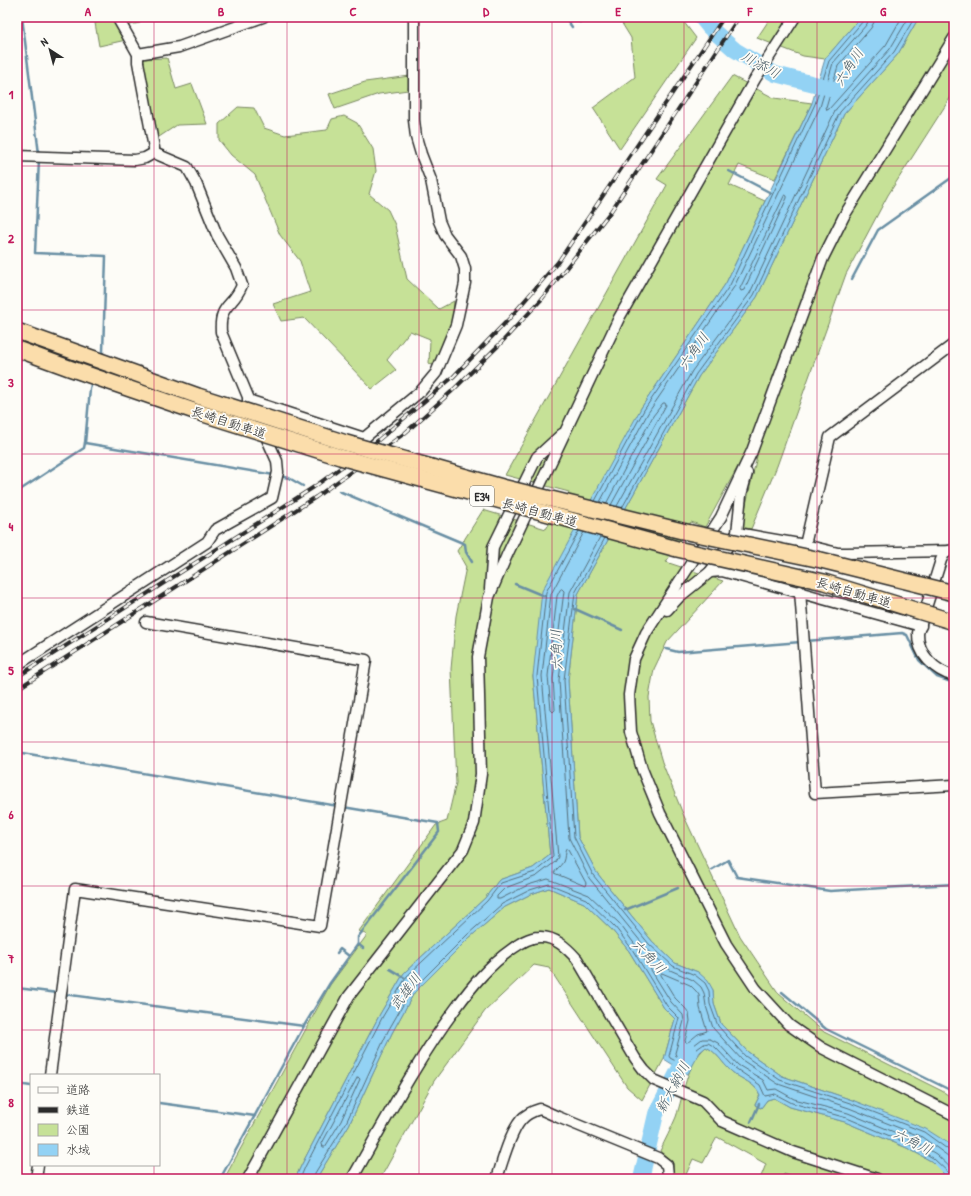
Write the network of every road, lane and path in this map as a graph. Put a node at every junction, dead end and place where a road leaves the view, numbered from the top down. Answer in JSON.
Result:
{"nodes":[{"id":1,"x":117,"y":17,"type":"edge"},
{"id":2,"x":263,"y":17,"type":"edge"},
{"id":3,"x":414,"y":17,"type":"edge"},
{"id":4,"x":795,"y":17,"type":"edge"},
{"id":5,"x":954,"y":38,"type":"edge"},
{"id":6,"x":138,"y":54,"type":"junction"},
{"id":7,"x":154,"y":153,"type":"junction"},
{"id":8,"x":17,"y":156,"type":"edge"},
{"id":9,"x":17,"y":331,"type":"edge"},
{"id":10,"x":954,"y":344,"type":"edge"},
{"id":11,"x":17,"y":349,"type":"edge"},
{"id":12,"x":248,"y":400,"type":"junction"},
{"id":13,"x":566,"y":430,"type":"junction"},
{"id":14,"x":752,"y":450,"type":"junction"},
{"id":15,"x":737,"y":533,"type":"junction"},
{"id":16,"x":805,"y":545,"type":"junction"},
{"id":17,"x":951,"y":550,"type":"edge"},
{"id":18,"x":710,"y":572,"type":"junction"},
{"id":19,"x":800,"y":591,"type":"junction"},
{"id":20,"x":954,"y":593,"type":"edge"},
{"id":21,"x":489,"y":597,"type":"junction"},
{"id":22,"x":146,"y":622,"type":"dead end"},
{"id":23,"x":954,"y":622,"type":"edge"},
{"id":24,"x":920,"y":626,"type":"junction"},
{"id":25,"x":646,"y":633,"type":"junction"},
{"id":26,"x":17,"y":665,"type":"edge"},
{"id":27,"x":954,"y":676,"type":"edge"},
{"id":28,"x":954,"y":785,"type":"edge"},
{"id":29,"x":50,"y":1074,"type":"edge"},
{"id":30,"x":954,"y":1115,"type":"edge"},
{"id":31,"x":38,"y":1166,"type":"edge"},
{"id":32,"x":36,"y":1179,"type":"edge"},
{"id":33,"x":248,"y":1179,"type":"edge"},
{"id":34,"x":352,"y":1179,"type":"edge"},
{"id":35,"x":497,"y":1179,"type":"edge"},
{"id":36,"x":666,"y":1179,"type":"edge"},
{"id":37,"x":877,"y":1179,"type":"edge"}],
"edges":[{"from":1,"to":6,"type":"street"},
{"from":2,"to":6,"type":"street"},
{"from":3,"to":12,"type":"street"},
{"from":4,"to":13,"type":"street"},
{"from":5,"to":14,"type":"street"},
{"from":6,"to":7,"type":"street"},
{"from":7,"to":8,"type":"street"},
{"from":7,"to":12,"type":"street"},
{"from":9,"to":20,"type":"highway","name":"長崎自動車道","number":"E34","bridge":true},
{"from":10,"to":16,"type":"street"},
{"from":11,"to":23,"type":"highway","name":"長崎自動車道","number":"E34","bridge":true},
{"from":12,"to":26,"type":"street"},
{"from":13,"to":21,"type":"street"},
{"from":13,"to":21,"type":"street"},
{"from":14,"to":15,"type":"street"},
{"from":14,"to":25,"type":"street"},
{"from":15,"to":16,"type":"street"},
{"from":15,"to":18,"type":"street"},
{"from":16,"to":17,"type":"street"},
{"from":17,"to":24,"type":"street"},
{"from":18,"to":19,"type":"street"},
{"from":18,"to":25,"type":"street"},
{"from":19,"to":24,"type":"street"},
{"from":19,"to":28,"type":"street"},
{"from":21,"to":33,"type":"street"},
{"from":22,"to":29,"type":"street"},
{"from":24,"to":27,"type":"street"},
{"from":25,"to":30,"type":"street"},
{"from":31,"to":32,"type":"street"},
{"from":34,"to":37,"type":"street"},
{"from":35,"to":36,"type":"street"}]}
